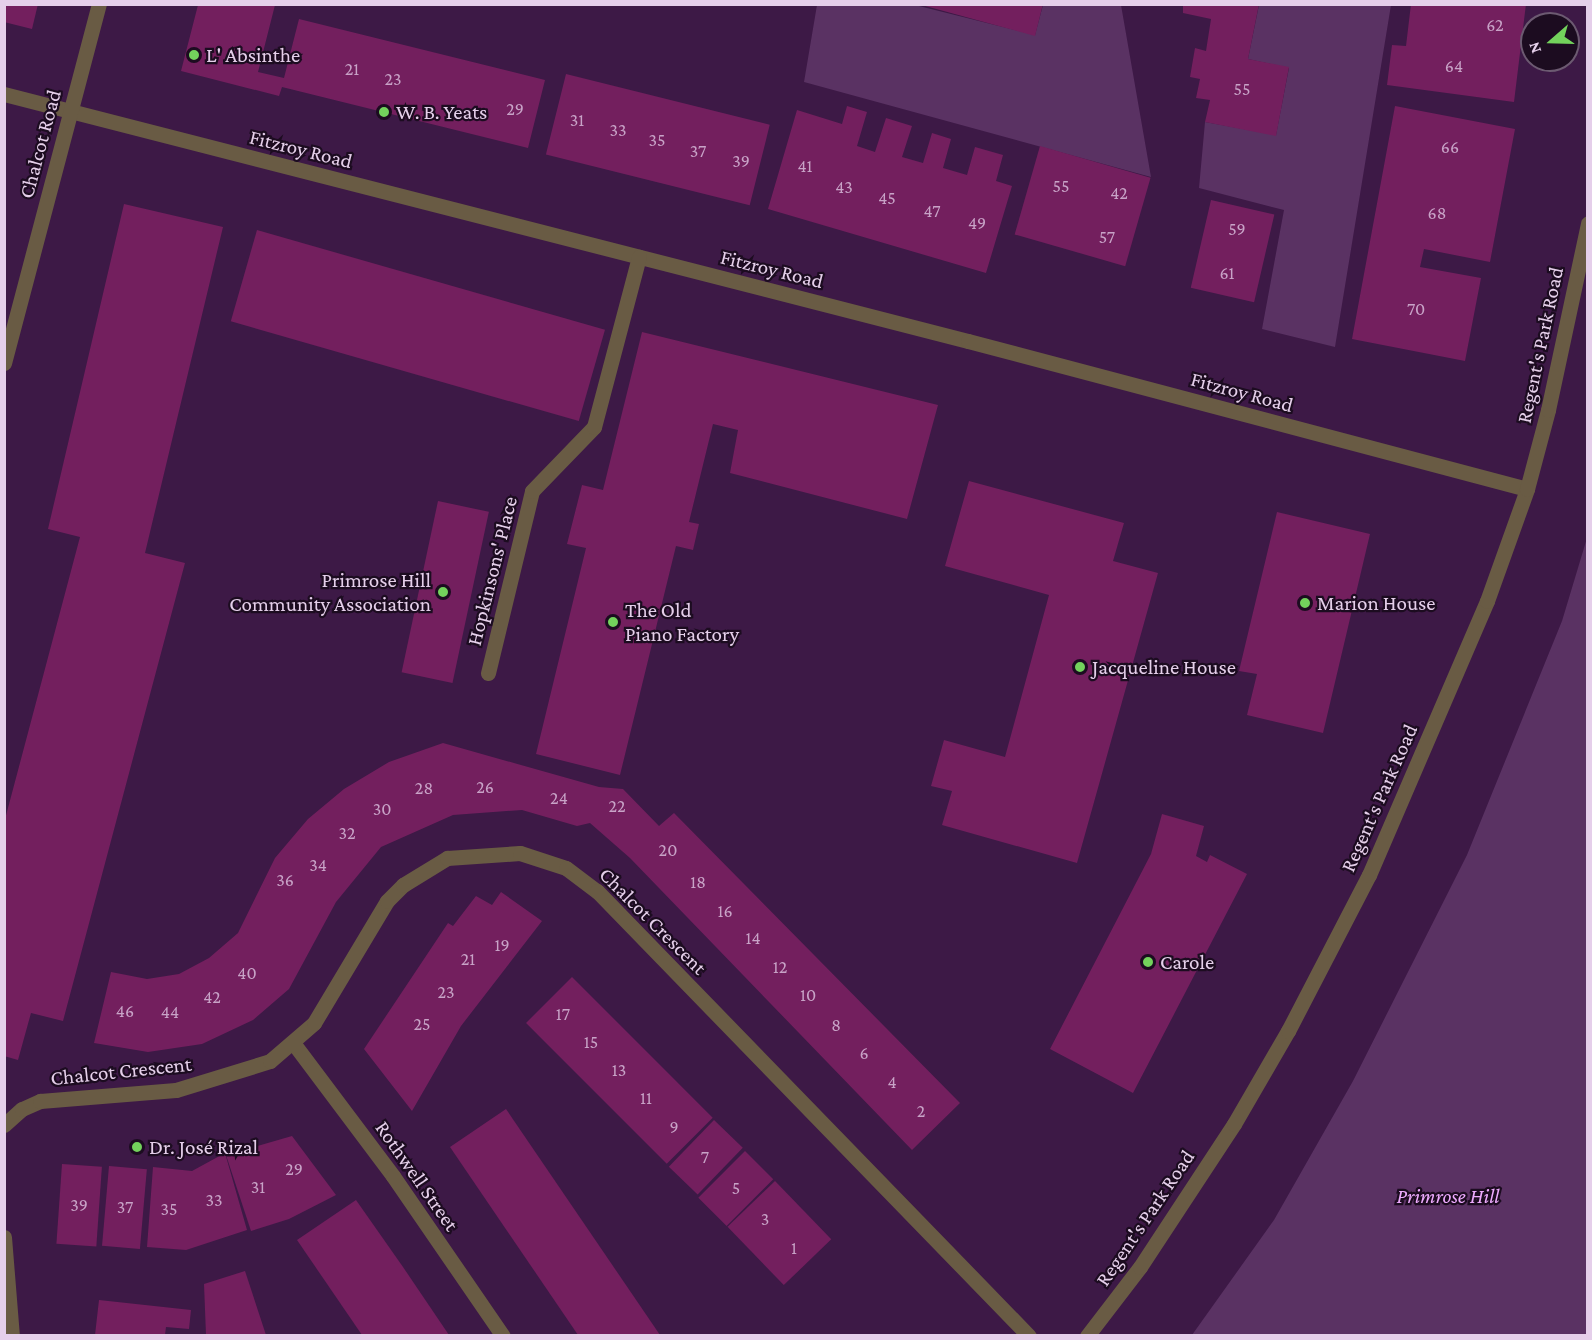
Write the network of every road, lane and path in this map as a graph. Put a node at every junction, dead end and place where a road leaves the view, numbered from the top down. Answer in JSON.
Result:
{"nodes":[{"id":1,"x":99,"y":4,"type":"edge"},
{"id":2,"x":4,"y":94,"type":"edge"},
{"id":3,"x":70,"y":112,"type":"junction"},
{"id":4,"x":1587,"y":223,"type":"edge"},
{"id":5,"x":639,"y":257,"type":"junction"},
{"id":6,"x":4,"y":363,"type":"edge"},
{"id":7,"x":1527,"y":489,"type":"junction"},
{"id":8,"x":488,"y":673,"type":"dead end"},
{"id":9,"x":294,"y":1044,"type":"junction"},
{"id":10,"x":4,"y":1125,"type":"edge"},
{"id":11,"x":4,"y":1237,"type":"edge"},
{"id":12,"x":12,"y":1335,"type":"edge"},
{"id":13,"x":503,"y":1335,"type":"edge"},
{"id":14,"x":1029,"y":1335,"type":"edge"},
{"id":15,"x":1087,"y":1335,"type":"edge"}],
"edges":[{"from":1,"to":3,"type":"street","name":"Chalcot Road"},
{"from":2,"to":3,"type":"street","name":"Fitzroy Road"},
{"from":3,"to":5,"type":"street","name":"Fitzroy Road"},
{"from":3,"to":6,"type":"street","name":"Chalcot Road"},
{"from":4,"to":7,"type":"street","name":"Regent's Park Road"},
{"from":5,"to":7,"type":"street","name":"Fitzroy Road"},
{"from":5,"to":8,"type":"street","name":"Hopkinsons' Place"},
{"from":7,"to":15,"type":"street","name":"Regent's Park Road"},
{"from":9,"to":10,"type":"street","name":"Chalcot Crescent"},
{"from":9,"to":13,"type":"street","name":"Rothwell Street"},
{"from":9,"to":14,"type":"street","name":"Chalcot Crescent"},
{"from":11,"to":12,"type":"street"}]}
